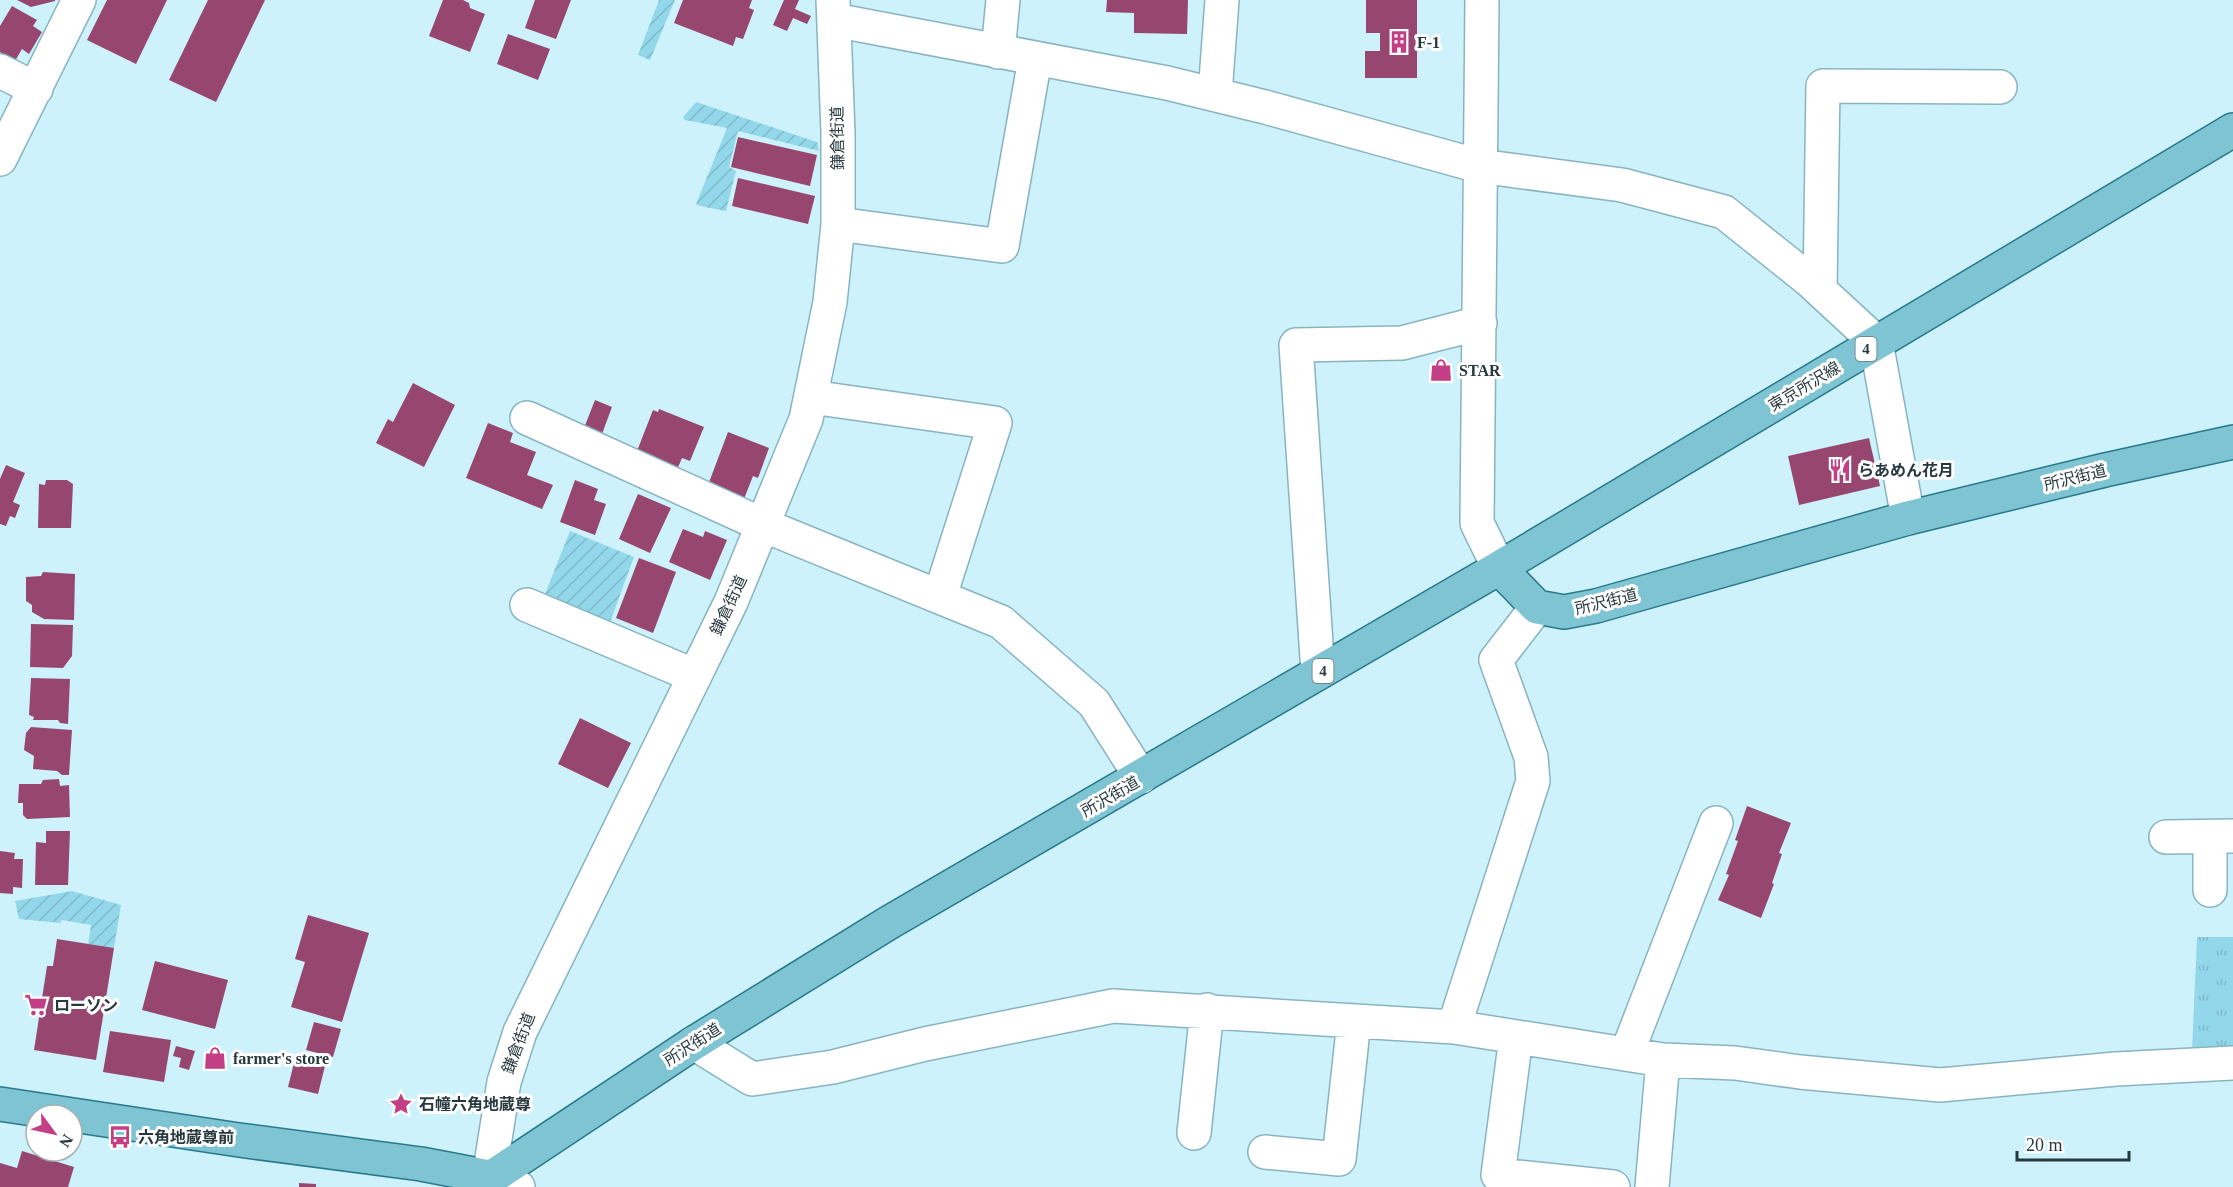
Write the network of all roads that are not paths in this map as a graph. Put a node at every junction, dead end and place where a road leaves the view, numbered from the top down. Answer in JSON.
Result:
{"nodes":[{"id":1,"x":80,"y":0,"type":"edge"},
{"id":2,"x":1003,"y":0,"type":"edge"},
{"id":3,"x":1222,"y":0,"type":"edge"},
{"id":4,"x":1482,"y":0,"type":"edge"},
{"id":5,"x":834,"y":10,"type":"edge"},
{"id":6,"x":998,"y":52,"type":"junction"},
{"id":7,"x":1035,"y":58,"type":"junction"},
{"id":8,"x":0,"y":71,"type":"edge"},
{"id":9,"x":2000,"y":87,"type":"dead end"},
{"id":10,"x":36,"y":89,"type":"junction"},
{"id":11,"x":1215,"y":94,"type":"junction"},
{"id":12,"x":2233,"y":130,"type":"edge"},
{"id":13,"x":0,"y":159,"type":"edge"},
{"id":14,"x":1479,"y":166,"type":"junction"},
{"id":15,"x":830,"y":242,"type":"junction"},
{"id":16,"x":1820,"y":290,"type":"junction"},
{"id":17,"x":1480,"y":322,"type":"junction"},
{"id":18,"x":1876,"y":342,"type":"junction"},
{"id":19,"x":811,"y":398,"type":"junction"},
{"id":20,"x":527,"y":418,"type":"dead end"},
{"id":21,"x":2233,"y":441,"type":"edge"},
{"id":22,"x":1908,"y":518,"type":"junction"},
{"id":23,"x":762,"y":525,"type":"junction"},
{"id":24,"x":1499,"y":568,"type":"junction"},
{"id":25,"x":940,"y":596,"type":"junction"},
{"id":26,"x":527,"y":605,"type":"dead end"},
{"id":27,"x":1537,"y":607,"type":"junction"},
{"id":28,"x":1318,"y":674,"type":"junction"},
{"id":29,"x":695,"y":676,"type":"junction"},
{"id":30,"x":1141,"y":777,"type":"junction"},
{"id":31,"x":1716,"y":823,"type":"dead end"},
{"id":32,"x":2222,"y":836,"type":"edge"},
{"id":33,"x":2166,"y":837,"type":"dead end"},
{"id":34,"x":2210,"y":890,"type":"dead end"},
{"id":35,"x":1208,"y":1010,"type":"junction"},
{"id":36,"x":1354,"y":1021,"type":"junction"},
{"id":37,"x":1454,"y":1027,"type":"junction"},
{"id":38,"x":1516,"y":1037,"type":"junction"},
{"id":39,"x":694,"y":1043,"type":"junction"},
{"id":40,"x":1627,"y":1053,"type":"junction"},
{"id":41,"x":1663,"y":1060,"type":"junction"},
{"id":42,"x":2233,"y":1063,"type":"edge"},
{"id":43,"x":0,"y":1104,"type":"edge"},
{"id":44,"x":1194,"y":1133,"type":"dead end"},
{"id":45,"x":1265,"y":1152,"type":"dead end"},
{"id":46,"x":494,"y":1184,"type":"edge"},
{"id":47,"x":1613,"y":1187,"type":"edge"},
{"id":48,"x":1652,"y":1187,"type":"edge"}],
"edges":[{"from":1,"to":10,"type":"street"},
{"from":2,"to":6,"type":"street"},
{"from":3,"to":11,"type":"street"},
{"from":4,"to":14,"type":"street"},
{"from":5,"to":6,"type":"street"},
{"from":5,"to":15,"type":"street","name":"鎌倉街道"},
{"from":6,"to":7,"type":"street"},
{"from":7,"to":11,"type":"street"},
{"from":7,"to":15,"type":"street"},
{"from":8,"to":10,"type":"street"},
{"from":9,"to":16,"type":"street"},
{"from":10,"to":13,"type":"street"},
{"from":11,"to":14,"type":"street"},
{"from":12,"to":18,"type":"main road","name":"東京所沢線","number":"4"},
{"from":14,"to":16,"type":"street"},
{"from":14,"to":17,"type":"street"},
{"from":15,"to":19,"type":"street","name":"鎌倉街道"},
{"from":16,"to":18,"type":"street"},
{"from":17,"to":24,"type":"street"},
{"from":17,"to":28,"type":"street"},
{"from":18,"to":22,"type":"street"},
{"from":18,"to":24,"type":"main road","name":"東京所沢線","number":"4"},
{"from":19,"to":23,"type":"street","name":"鎌倉街道"},
{"from":19,"to":25,"type":"street"},
{"from":20,"to":23,"type":"street"},
{"from":21,"to":22,"type":"main road","name":"所沢街道"},
{"from":22,"to":27,"type":"main road","name":"所沢街道"},
{"from":23,"to":25,"type":"street"},
{"from":23,"to":29,"type":"street","name":"鎌倉街道"},
{"from":24,"to":27,"type":"main road"},
{"from":24,"to":28,"type":"main road","name":"所沢街道","number":"4"},
{"from":25,"to":30,"type":"street"},
{"from":26,"to":29,"type":"street"},
{"from":27,"to":37,"type":"street"},
{"from":28,"to":30,"type":"main road","name":"所沢街道","number":"4"},
{"from":29,"to":46,"type":"street","name":"鎌倉街道"},
{"from":30,"to":39,"type":"main road","name":"所沢街道","number":"4"},
{"from":31,"to":40,"type":"street"},
{"from":32,"to":33,"type":"street"},
{"from":32,"to":34,"type":"street"},
{"from":35,"to":36,"type":"street"},
{"from":35,"to":39,"type":"street"},
{"from":35,"to":44,"type":"street"},
{"from":36,"to":37,"type":"street"},
{"from":36,"to":45,"type":"street"},
{"from":37,"to":38,"type":"street"},
{"from":38,"to":40,"type":"street"},
{"from":38,"to":47,"type":"street"},
{"from":39,"to":46,"type":"main road","name":"所沢街道","number":"4"},
{"from":40,"to":41,"type":"street"},
{"from":41,"to":42,"type":"street"},
{"from":41,"to":48,"type":"street"},
{"from":43,"to":46,"type":"main road"}]}
